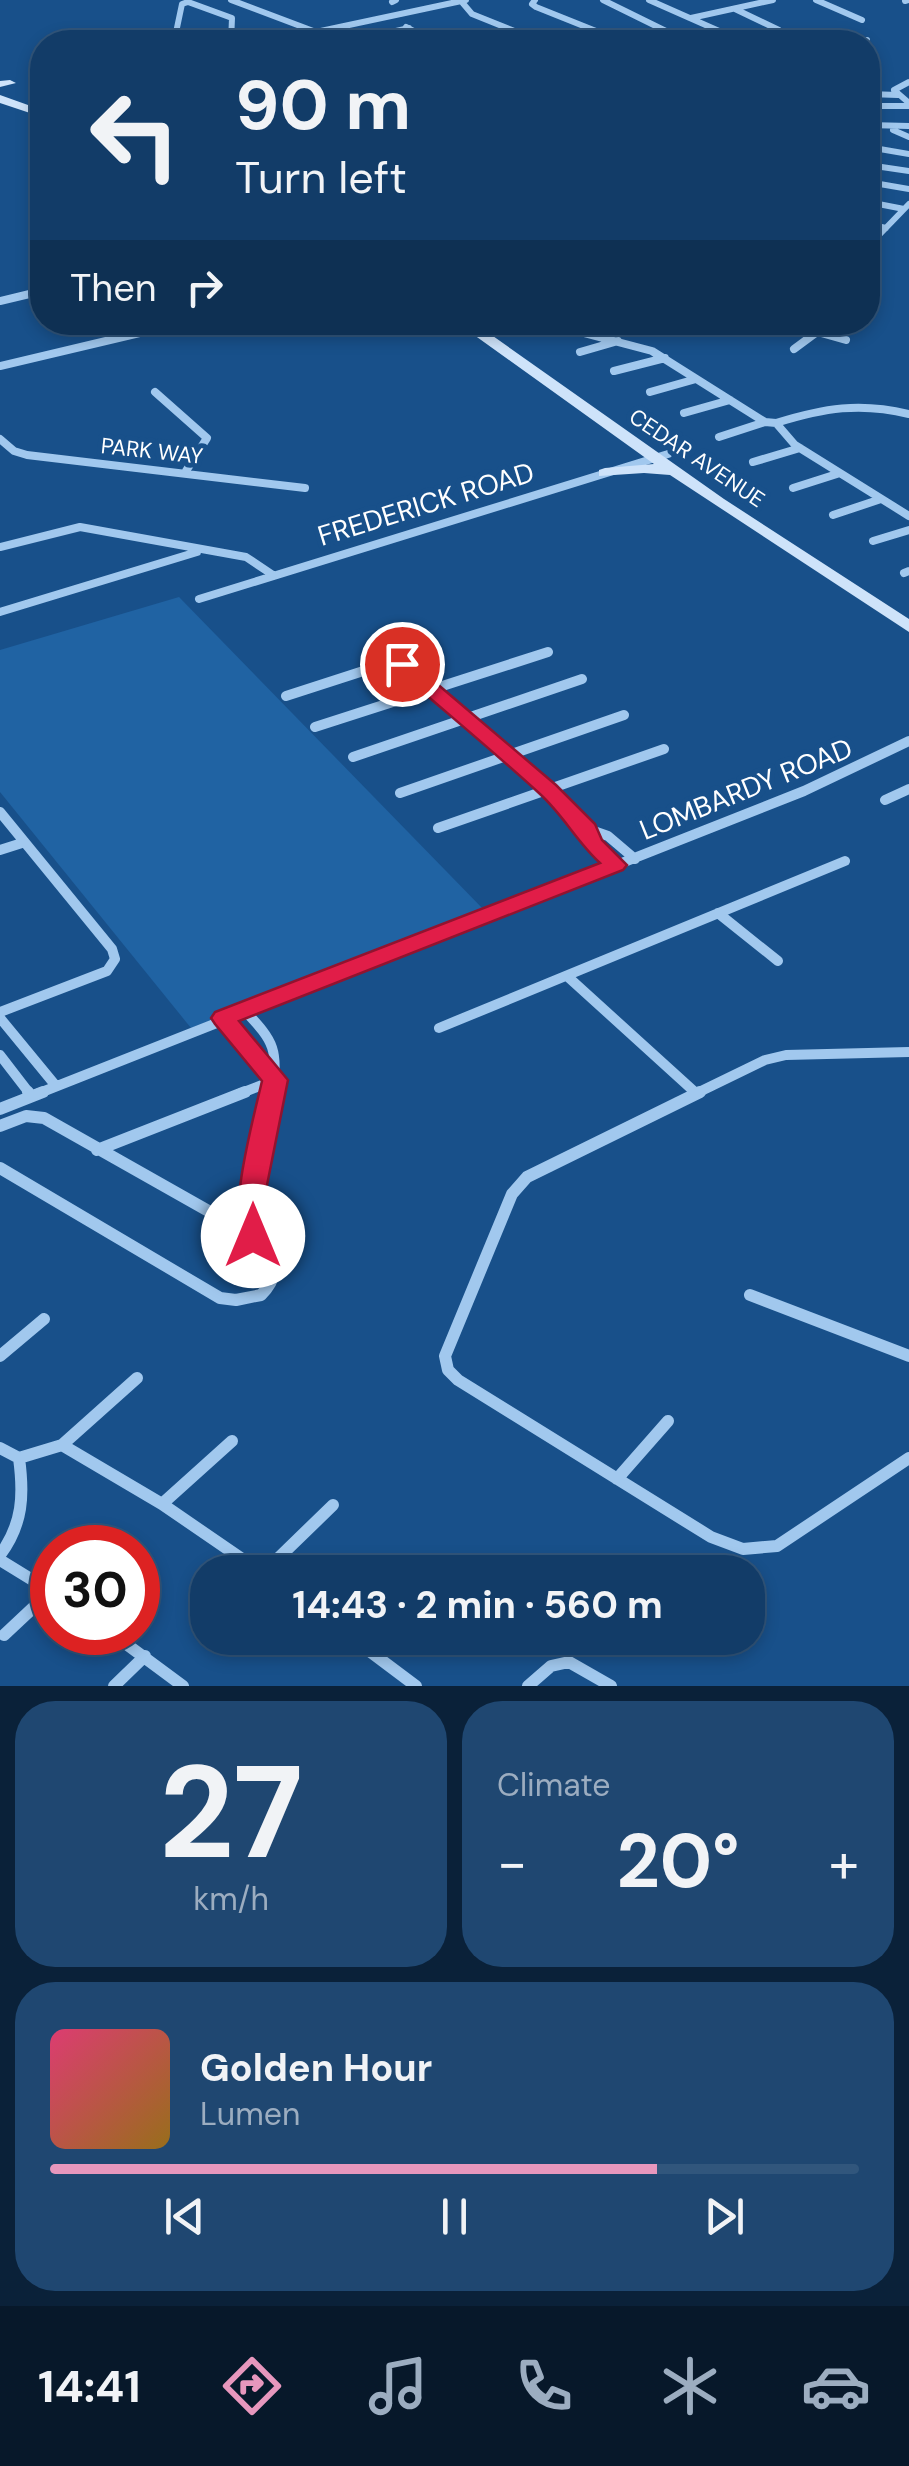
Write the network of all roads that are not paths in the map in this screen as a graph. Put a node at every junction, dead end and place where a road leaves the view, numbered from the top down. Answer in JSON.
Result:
{"nodes":[{"id":1,"x":464,"y":0,"type":"edge"},
{"id":2,"x":535,"y":0,"type":"edge"},
{"id":3,"x":603,"y":0,"type":"edge"},
{"id":4,"x":649,"y":0,"type":"edge"},
{"id":5,"x":773,"y":0,"type":"edge"},
{"id":6,"x":816,"y":0,"type":"edge"},
{"id":7,"x":236,"y":2,"type":"edge"},
{"id":8,"x":447,"y":2,"type":"edge"},
{"id":9,"x":664,"y":7,"type":"junction"},
{"id":10,"x":734,"y":9,"type":"junction"},
{"id":11,"x":210,"y":10,"type":"junction"},
{"id":12,"x":632,"y":14,"type":"junction"},
{"id":13,"x":386,"y":18,"type":"junction"},
{"id":14,"x":689,"y":18,"type":"junction"},
{"id":15,"x":862,"y":20,"type":"dead end"},
{"id":16,"x":408,"y":28,"type":"junction"},
{"id":17,"x":177,"y":30,"type":"edge"},
{"id":18,"x":232,"y":30,"type":"edge"},
{"id":19,"x":399,"y":30,"type":"edge"},
{"id":20,"x":412,"y":30,"type":"edge"},
{"id":21,"x":512,"y":30,"type":"edge"},
{"id":22,"x":594,"y":30,"type":"edge"},
{"id":23,"x":661,"y":30,"type":"edge"},
{"id":24,"x":716,"y":30,"type":"edge"},
{"id":25,"x":779,"y":30,"type":"dead end"},
{"id":26,"x":909,"y":82,"type":"edge"},
{"id":27,"x":9,"y":83,"type":"edge"},
{"id":28,"x":880,"y":94,"type":"edge"},
{"id":29,"x":899,"y":95,"type":"junction"},
{"id":30,"x":0,"y":99,"type":"edge"},
{"id":31,"x":17,"y":105,"type":"junction"},
{"id":32,"x":909,"y":105,"type":"edge"},
{"id":33,"x":880,"y":106,"type":"edge"},
{"id":34,"x":0,"y":107,"type":"edge"},
{"id":35,"x":30,"y":112,"type":"edge"},
{"id":36,"x":30,"y":115,"type":"edge"},
{"id":37,"x":880,"y":125,"type":"edge"},
{"id":38,"x":909,"y":126,"type":"edge"},
{"id":39,"x":893,"y":130,"type":"dead end"},
{"id":40,"x":909,"y":140,"type":"edge"},
{"id":41,"x":880,"y":149,"type":"edge"},
{"id":42,"x":900,"y":152,"type":"junction"},
{"id":43,"x":909,"y":154,"type":"edge"},
{"id":44,"x":880,"y":167,"type":"edge"},
{"id":45,"x":909,"y":171,"type":"edge"},
{"id":46,"x":880,"y":184,"type":"edge"},
{"id":47,"x":909,"y":189,"type":"edge"},
{"id":48,"x":880,"y":204,"type":"edge"},
{"id":49,"x":907,"y":207,"type":"edge"},
{"id":50,"x":880,"y":230,"type":"edge"},
{"id":51,"x":30,"y":294,"type":"edge"},
{"id":52,"x":3,"y":300,"type":"edge"},
{"id":53,"x":131,"y":335,"type":"edge"},
{"id":54,"x":486,"y":335,"type":"edge"},
{"id":55,"x":594,"y":335,"type":"edge"},
{"id":56,"x":813,"y":335,"type":"edge"},
{"id":57,"x":828,"y":335,"type":"edge"},
{"id":58,"x":846,"y":340,"type":"dead end"},
{"id":59,"x":618,"y":342,"type":"junction"},
{"id":60,"x":794,"y":349,"type":"dead end"},
{"id":61,"x":580,"y":352,"type":"dead end"},
{"id":62,"x":664,"y":358,"type":"junction"},
{"id":63,"x":0,"y":366,"type":"edge"},
{"id":64,"x":614,"y":371,"type":"dead end"},
{"id":65,"x":696,"y":379,"type":"junction"},
{"id":66,"x":155,"y":392,"type":"dead end"},
{"id":67,"x":650,"y":392,"type":"dead end"},
{"id":68,"x":730,"y":400,"type":"junction"},
{"id":69,"x":684,"y":413,"type":"dead end"},
{"id":70,"x":909,"y":414,"type":"edge"},
{"id":71,"x":765,"y":422,"type":"junction"},
{"id":72,"x":776,"y":423,"type":"junction"},
{"id":73,"x":719,"y":437,"type":"dead end"},
{"id":74,"x":0,"y":439,"type":"edge"},
{"id":75,"x":800,"y":448,"type":"junction"},
{"id":76,"x":14,"y":451,"type":"junction"},
{"id":77,"x":0,"y":452,"type":"edge"},
{"id":78,"x":666,"y":461,"type":"junction"},
{"id":79,"x":753,"y":462,"type":"dead end"},
{"id":80,"x":186,"y":472,"type":"junction"},
{"id":81,"x":606,"y":472,"type":"junction"},
{"id":82,"x":840,"y":473,"type":"junction"},
{"id":83,"x":304,"y":488,"type":"dead end"},
{"id":84,"x":792,"y":488,"type":"dead end"},
{"id":85,"x":881,"y":499,"type":"junction"},
{"id":86,"x":908,"y":514,"type":"edge"},
{"id":87,"x":833,"y":515,"type":"dead end"},
{"id":88,"x":909,"y":530,"type":"edge"},
{"id":89,"x":873,"y":541,"type":"dead end"},
{"id":90,"x":0,"y":547,"type":"edge"},
{"id":91,"x":198,"y":551,"type":"junction"},
{"id":92,"x":273,"y":576,"type":"junction"},
{"id":93,"x":199,"y":599,"type":"dead end"},
{"id":94,"x":0,"y":612,"type":"edge"},
{"id":95,"x":909,"y":614,"type":"edge"},
{"id":96,"x":909,"y":627,"type":"edge"},
{"id":97,"x":548,"y":652,"type":"dead end"},
{"id":98,"x":582,"y":680,"type":"dead end"},
{"id":99,"x":432,"y":688,"type":"junction"},
{"id":100,"x":286,"y":696,"type":"dead end"},
{"id":101,"x":624,"y":715,"type":"dead end"},
{"id":102,"x":466,"y":719,"type":"junction"},
{"id":103,"x":315,"y":728,"type":"dead end"},
{"id":104,"x":909,"y":744,"type":"edge"},
{"id":105,"x":664,"y":749,"type":"dead end"},
{"id":106,"x":509,"y":756,"type":"junction"},
{"id":107,"x":353,"y":757,"type":"dead end"},
{"id":108,"x":909,"y":789,"type":"edge"},
{"id":109,"x":548,"y":790,"type":"junction"},
{"id":110,"x":400,"y":793,"type":"dead end"},
{"id":111,"x":884,"y":800,"type":"dead end"},
{"id":112,"x":0,"y":812,"type":"edge"},
{"id":113,"x":438,"y":828,"type":"dead end"},
{"id":114,"x":588,"y":829,"type":"junction"},
{"id":115,"x":22,"y":842,"type":"junction"},
{"id":116,"x":0,"y":850,"type":"edge"},
{"id":117,"x":634,"y":858,"type":"junction"},
{"id":118,"x":845,"y":862,"type":"dead end"},
{"id":119,"x":615,"y":865,"type":"junction"},
{"id":120,"x":718,"y":914,"type":"junction"},
{"id":121,"x":778,"y":961,"type":"dead end"},
{"id":122,"x":567,"y":976,"type":"junction"},
{"id":123,"x":244,"y":1010,"type":"junction"},
{"id":124,"x":0,"y":1015,"type":"edge"},
{"id":125,"x":224,"y":1018,"type":"junction"},
{"id":126,"x":439,"y":1028,"type":"dead end"},
{"id":127,"x":909,"y":1052,"type":"edge"},
{"id":128,"x":0,"y":1055,"type":"edge"},
{"id":129,"x":275,"y":1080,"type":"junction"},
{"id":130,"x":56,"y":1086,"type":"junction"},
{"id":131,"x":697,"y":1094,"type":"junction"},
{"id":132,"x":31,"y":1096,"type":"junction"},
{"id":133,"x":0,"y":1108,"type":"edge"},
{"id":134,"x":0,"y":1126,"type":"edge"},
{"id":135,"x":97,"y":1150,"type":"junction"},
{"id":136,"x":0,"y":1168,"type":"edge"},
{"id":137,"x":253,"y":1236,"type":"junction"},
{"id":138,"x":750,"y":1294,"type":"dead end"},
{"id":139,"x":44,"y":1319,"type":"dead end"},
{"id":140,"x":0,"y":1356,"type":"edge"},
{"id":141,"x":909,"y":1356,"type":"edge"},
{"id":142,"x":136,"y":1378,"type":"dead end"},
{"id":143,"x":668,"y":1421,"type":"dead end"},
{"id":144,"x":232,"y":1440,"type":"dead end"},
{"id":145,"x":62,"y":1444,"type":"junction"},
{"id":146,"x":0,"y":1448,"type":"edge"},
{"id":147,"x":20,"y":1458,"type":"junction"},
{"id":148,"x":909,"y":1458,"type":"edge"},
{"id":149,"x":617,"y":1479,"type":"junction"},
{"id":150,"x":162,"y":1504,"type":"junction"},
{"id":151,"x":333,"y":1505,"type":"dead end"},
{"id":152,"x":238,"y":1555,"type":"edge"},
{"id":153,"x":281,"y":1555,"type":"edge"},
{"id":154,"x":0,"y":1557,"type":"edge"},
{"id":155,"x":30,"y":1577,"type":"edge"},
{"id":156,"x":30,"y":1612,"type":"edge"},
{"id":157,"x":4,"y":1635,"type":"dead end"},
{"id":158,"x":385,"y":1655,"type":"edge"},
{"id":159,"x":144,"y":1656,"type":"joint"},
{"id":160,"x":114,"y":1686,"type":"edge"},
{"id":161,"x":183,"y":1686,"type":"edge"},
{"id":162,"x":416,"y":1686,"type":"edge"},
{"id":163,"x":528,"y":1686,"type":"edge"},
{"id":164,"x":611,"y":1686,"type":"edge"}],
"edges":[{"from":1,"to":8,"type":"street"},
{"from":1,"to":21,"type":"street"},
{"from":2,"to":22,"type":"street"},
{"from":3,"to":12,"type":"street"},
{"from":4,"to":9,"type":"street"},
{"from":5,"to":10,"type":"street"},
{"from":6,"to":15,"type":"street"},
{"from":7,"to":11,"type":"street"},
{"from":7,"to":13,"type":"street"},
{"from":8,"to":13,"type":"street"},
{"from":9,"to":12,"type":"street"},
{"from":9,"to":14,"type":"street"},
{"from":10,"to":14,"type":"street"},
{"from":10,"to":25,"type":"street"},
{"from":11,"to":17,"type":"street"},
{"from":11,"to":18,"type":"street"},
{"from":12,"to":23,"type":"street"},
{"from":13,"to":16,"type":"street"},
{"from":14,"to":24,"type":"street"},
{"from":16,"to":19,"type":"street"},
{"from":16,"to":20,"type":"street"},
{"from":26,"to":29,"type":"street"},
{"from":27,"to":31,"type":"main road"},
{"from":28,"to":29,"type":"street"},
{"from":29,"to":32,"type":"street"},
{"from":30,"to":31,"type":"main road"},
{"from":31,"to":35,"type":"main road"},
{"from":32,"to":33,"type":"street"},
{"from":34,"to":36,"type":"main road"},
{"from":37,"to":38,"type":"street"},
{"from":39,"to":40,"type":"street"},
{"from":40,"to":42,"type":"street"},
{"from":41,"to":42,"type":"street"},
{"from":42,"to":43,"type":"street"},
{"from":44,"to":45,"type":"street"},
{"from":46,"to":47,"type":"street"},
{"from":48,"to":49,"type":"street"},
{"from":49,"to":50,"type":"street"},
{"from":51,"to":52,"type":"street"},
{"from":53,"to":63,"type":"street"},
{"from":54,"to":78,"type":"main road","name":"CEDAR AVENUE"},
{"from":55,"to":59,"type":"street"},
{"from":56,"to":60,"type":"street"},
{"from":57,"to":58,"type":"street"},
{"from":59,"to":61,"type":"street"},
{"from":59,"to":62,"type":"street"},
{"from":62,"to":64,"type":"street"},
{"from":62,"to":65,"type":"street"},
{"from":65,"to":67,"type":"street"},
{"from":65,"to":68,"type":"street"},
{"from":66,"to":80,"type":"street"},
{"from":68,"to":69,"type":"street"},
{"from":68,"to":71,"type":"street"},
{"from":70,"to":72,"type":"street"},
{"from":71,"to":72,"type":"street"},
{"from":71,"to":73,"type":"street"},
{"from":72,"to":75,"type":"street"},
{"from":74,"to":76,"type":"street"},
{"from":75,"to":79,"type":"street"},
{"from":75,"to":82,"type":"street"},
{"from":76,"to":77,"type":"street","name":"PARK WAY"},
{"from":76,"to":80,"type":"street","name":"PARK WAY"},
{"from":78,"to":81,"type":"street","name":"FREDERICK ROAD"},
{"from":78,"to":81,"type":"main road"},
{"from":78,"to":95,"type":"main road","name":"CEDAR AVENUE"},
{"from":78,"to":96,"type":"main road","name":"CEDAR AVENUE"},
{"from":80,"to":83,"type":"street","name":"PARK WAY"},
{"from":81,"to":92,"type":"street","name":"FREDERICK ROAD"},
{"from":82,"to":84,"type":"street"},
{"from":82,"to":85,"type":"street"},
{"from":85,"to":86,"type":"street"},
{"from":85,"to":87,"type":"street"},
{"from":88,"to":89,"type":"street"},
{"from":90,"to":91,"type":"street"},
{"from":91,"to":92,"type":"street"},
{"from":91,"to":94,"type":"street"},
{"from":92,"to":93,"type":"street","name":"FREDERICK ROAD"},
{"from":97,"to":99,"type":"street"},
{"from":98,"to":102,"type":"street"},
{"from":99,"to":100,"type":"street"},
{"from":99,"to":102,"type":"street"},
{"from":99,"to":103,"type":"street"},
{"from":101,"to":106,"type":"street"},
{"from":102,"to":106,"type":"street"},
{"from":102,"to":107,"type":"street"},
{"from":104,"to":117,"type":"street","name":"LOMBARDY ROAD"},
{"from":105,"to":109,"type":"street"},
{"from":106,"to":109,"type":"street"},
{"from":106,"to":110,"type":"street"},
{"from":108,"to":111,"type":"street"},
{"from":109,"to":113,"type":"street"},
{"from":109,"to":114,"type":"street"},
{"from":112,"to":115,"type":"street"},
{"from":114,"to":117,"type":"street"},
{"from":114,"to":119,"type":"street"},
{"from":115,"to":116,"type":"street"},
{"from":115,"to":124,"type":"street"},
{"from":117,"to":119,"type":"street","name":"LOMBARDY ROAD"},
{"from":118,"to":120,"type":"street"},
{"from":119,"to":123,"type":"street","name":"LOMBARDY ROAD"},
{"from":120,"to":121,"type":"street"},
{"from":120,"to":122,"type":"street"},
{"from":122,"to":126,"type":"street"},
{"from":122,"to":131,"type":"street"},
{"from":123,"to":125,"type":"street","name":"LOMBARDY ROAD"},
{"from":123,"to":129,"type":"street"},
{"from":124,"to":130,"type":"street"},
{"from":125,"to":129,"type":"street"},
{"from":125,"to":130,"type":"street","name":"LOMBARDY ROAD"},
{"from":127,"to":131,"type":"street"},
{"from":128,"to":132,"type":"street"},
{"from":129,"to":135,"type":"street"},
{"from":129,"to":137,"type":"street"},
{"from":130,"to":132,"type":"street","name":"LOMBARDY ROAD"},
{"from":131,"to":149,"type":"street"},
{"from":132,"to":133,"type":"street","name":"LOMBARDY ROAD"},
{"from":134,"to":135,"type":"street"},
{"from":135,"to":137,"type":"street"},
{"from":136,"to":137,"type":"street"},
{"from":138,"to":141,"type":"street"},
{"from":139,"to":140,"type":"street"},
{"from":142,"to":145,"type":"street"},
{"from":143,"to":149,"type":"street"},
{"from":144,"to":150,"type":"street"},
{"from":145,"to":147,"type":"street"},
{"from":145,"to":150,"type":"street"},
{"from":146,"to":147,"type":"street"},
{"from":147,"to":154,"type":"street"},
{"from":148,"to":149,"type":"street"},
{"from":150,"to":152,"type":"street"},
{"from":151,"to":153,"type":"street"},
{"from":154,"to":155,"type":"street"},
{"from":156,"to":157,"type":"street"},
{"from":158,"to":162,"type":"street"},
{"from":159,"to":160,"type":"street"},
{"from":159,"to":161,"type":"street"},
{"from":163,"to":164,"type":"street"}]}
